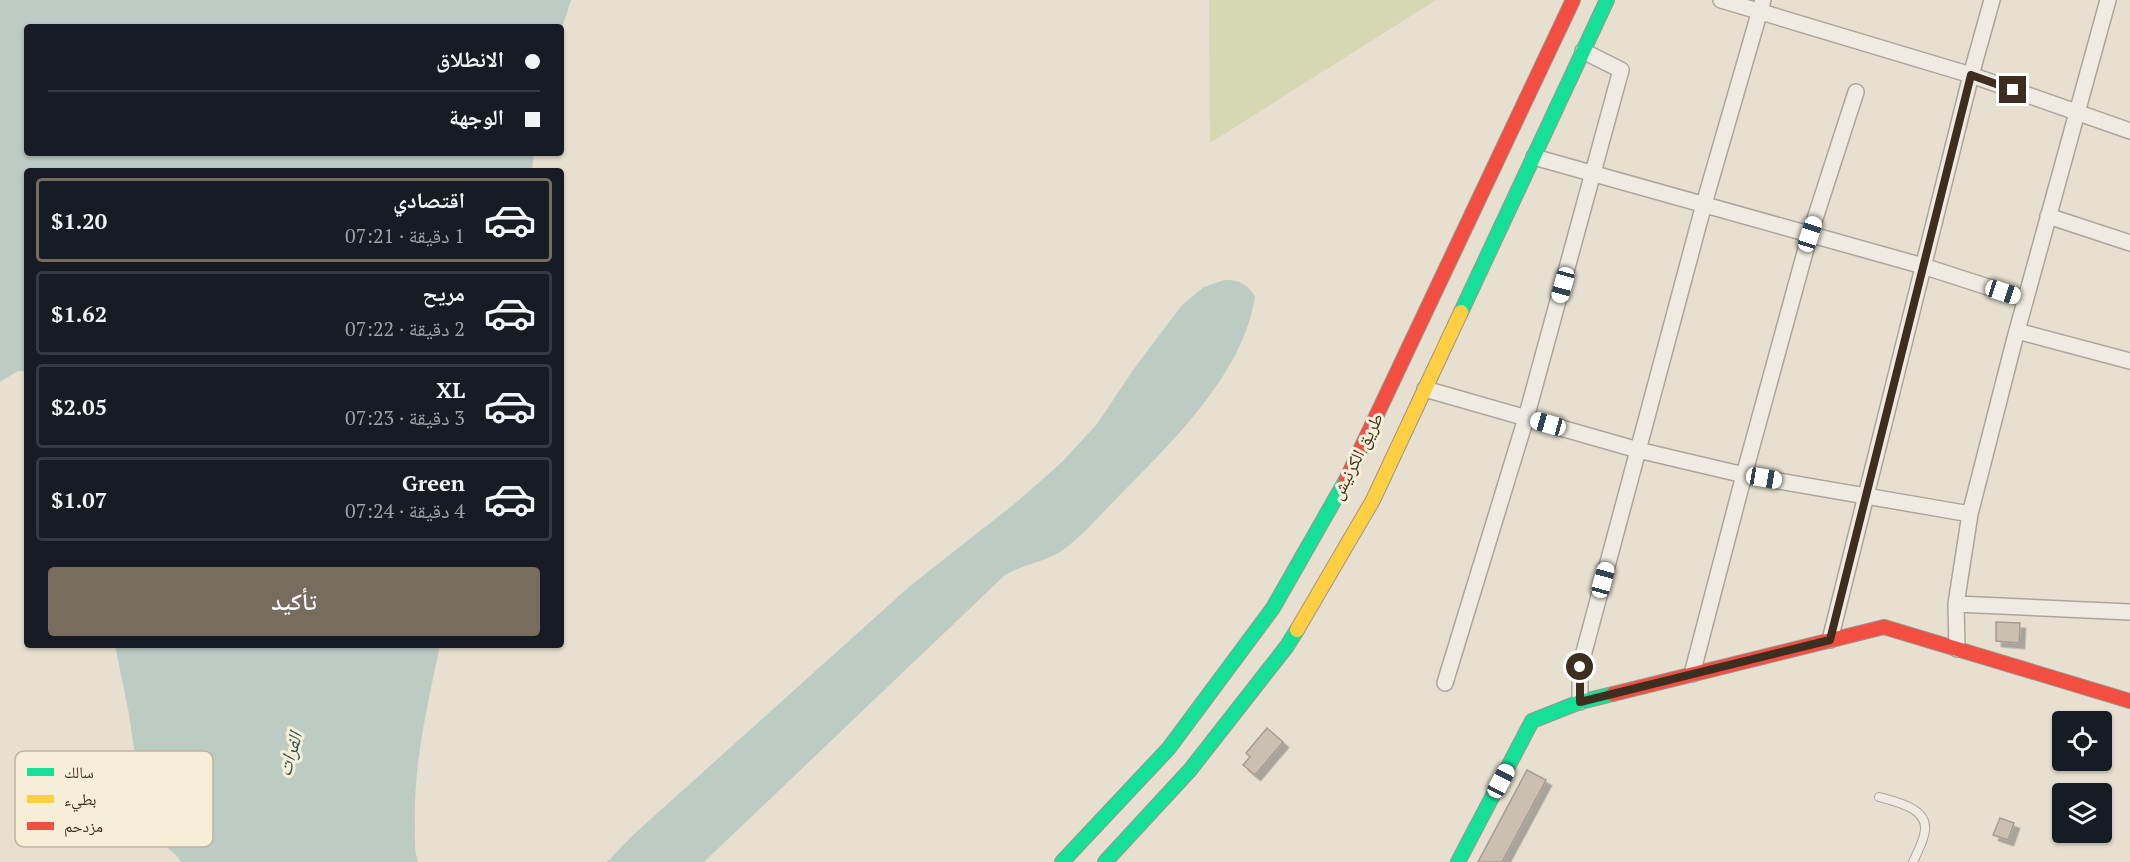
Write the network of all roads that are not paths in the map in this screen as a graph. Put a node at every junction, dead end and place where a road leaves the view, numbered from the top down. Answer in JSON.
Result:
{"nodes":[{"id":1,"x":1573,"y":0,"type":"edge"},
{"id":2,"x":1607,"y":0,"type":"edge"},
{"id":3,"x":1722,"y":0,"type":"edge"},
{"id":4,"x":1992,"y":0,"type":"edge"},
{"id":5,"x":2108,"y":0,"type":"edge"},
{"id":6,"x":1761,"y":6,"type":"edge"},
{"id":7,"x":1583,"y":51,"type":"junction"},
{"id":8,"x":1971,"y":75,"type":"junction"},
{"id":9,"x":1856,"y":92,"type":"dead end"},
{"id":10,"x":2077,"y":113,"type":"junction"},
{"id":11,"x":2130,"y":131,"type":"edge"},
{"id":12,"x":1534,"y":157,"type":"junction"},
{"id":13,"x":1594,"y":174,"type":"junction"},
{"id":14,"x":1704,"y":204,"type":"junction"},
{"id":15,"x":2049,"y":216,"type":"junction"},
{"id":16,"x":1810,"y":234,"type":"junction"},
{"id":17,"x":2130,"y":243,"type":"edge"},
{"id":18,"x":1923,"y":266,"type":"junction"},
{"id":19,"x":2025,"y":299,"type":"junction"},
{"id":20,"x":2017,"y":331,"type":"junction"},
{"id":21,"x":2130,"y":361,"type":"edge"},
{"id":22,"x":1425,"y":389,"type":"junction"},
{"id":23,"x":1526,"y":418,"type":"junction"},
{"id":24,"x":1638,"y":450,"type":"junction"},
{"id":25,"x":1744,"y":475,"type":"junction"},
{"id":26,"x":1866,"y":496,"type":"junction"},
{"id":27,"x":1970,"y":513,"type":"junction"},
{"id":28,"x":1956,"y":604,"type":"junction"},
{"id":29,"x":2130,"y":612,"type":"edge"},
{"id":30,"x":1830,"y":640,"type":"junction"},
{"id":31,"x":1958,"y":649,"type":"junction"},
{"id":32,"x":1692,"y":674,"type":"junction"},
{"id":33,"x":1445,"y":683,"type":"dead end"},
{"id":34,"x":2130,"y":701,"type":"edge"},
{"id":35,"x":1580,"y":702,"type":"junction"},
{"id":36,"x":1880,"y":797,"type":"dead end"},
{"id":37,"x":1062,"y":862,"type":"edge"},
{"id":38,"x":1105,"y":862,"type":"edge"},
{"id":39,"x":1458,"y":862,"type":"edge"},
{"id":40,"x":1913,"y":862,"type":"edge"}],
"edges":[{"from":1,"to":37,"type":"main road","name":"طريق الكرنيش"},
{"from":2,"to":7,"type":"main road","name":"طريق الكرنيش"},
{"from":3,"to":6,"type":"street"},
{"from":4,"to":8,"type":"street"},
{"from":5,"to":10,"type":"street"},
{"from":6,"to":8,"type":"street"},
{"from":6,"to":14,"type":"street"},
{"from":7,"to":12,"type":"main road","name":"طريق الكرنيش"},
{"from":7,"to":13,"type":"street"},
{"from":8,"to":10,"type":"street"},
{"from":8,"to":18,"type":"street"},
{"from":9,"to":16,"type":"street"},
{"from":10,"to":11,"type":"street"},
{"from":10,"to":15,"type":"street"},
{"from":12,"to":13,"type":"street"},
{"from":12,"to":22,"type":"main road","name":"طريق الكرنيش"},
{"from":13,"to":14,"type":"street"},
{"from":13,"to":23,"type":"street"},
{"from":14,"to":16,"type":"street"},
{"from":14,"to":24,"type":"street"},
{"from":15,"to":17,"type":"street"},
{"from":15,"to":19,"type":"street"},
{"from":16,"to":18,"type":"street"},
{"from":16,"to":25,"type":"street"},
{"from":18,"to":19,"type":"street"},
{"from":18,"to":26,"type":"street"},
{"from":19,"to":20,"type":"street"},
{"from":20,"to":21,"type":"street"},
{"from":20,"to":27,"type":"street"},
{"from":22,"to":23,"type":"street"},
{"from":22,"to":38,"type":"main road","name":"طريق الكرنيش"},
{"from":23,"to":24,"type":"street"},
{"from":23,"to":33,"type":"street"},
{"from":24,"to":25,"type":"street"},
{"from":24,"to":35,"type":"street"},
{"from":25,"to":26,"type":"street"},
{"from":25,"to":32,"type":"street"},
{"from":26,"to":27,"type":"street"},
{"from":26,"to":30,"type":"street"},
{"from":27,"to":28,"type":"street"},
{"from":28,"to":29,"type":"street"},
{"from":28,"to":31,"type":"street"},
{"from":30,"to":31,"type":"main road"},
{"from":30,"to":32,"type":"main road"},
{"from":31,"to":34,"type":"main road"},
{"from":32,"to":35,"type":"main road"},
{"from":35,"to":39,"type":"main road"},
{"from":36,"to":40,"type":"lane"}]}
